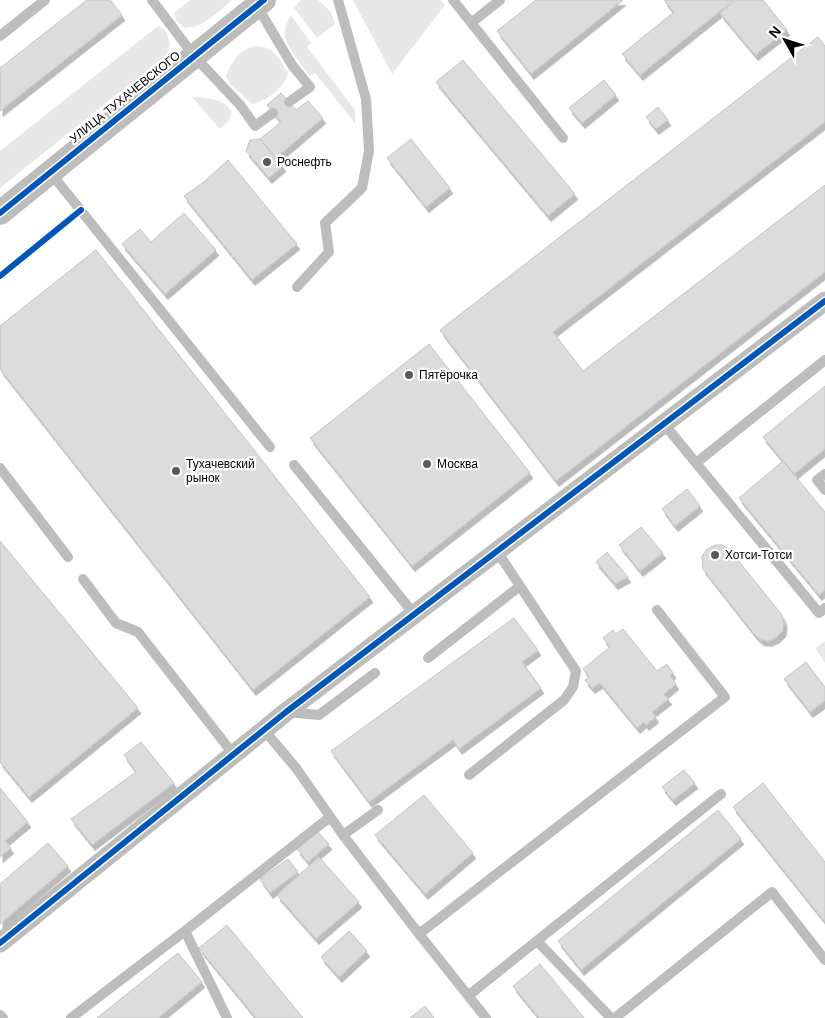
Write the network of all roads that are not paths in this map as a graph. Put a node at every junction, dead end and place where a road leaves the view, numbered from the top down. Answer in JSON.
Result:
{"nodes":[{"id":1,"x":45,"y":0,"type":"edge"},
{"id":2,"x":152,"y":0,"type":"edge"},
{"id":3,"x":338,"y":0,"type":"edge"},
{"id":4,"x":453,"y":0,"type":"edge"},
{"id":5,"x":500,"y":0,"type":"edge"},
{"id":6,"x":260,"y":3,"type":"edge"},
{"id":7,"x":471,"y":23,"type":"junction"},
{"id":8,"x":0,"y":36,"type":"edge"},
{"id":9,"x":194,"y":56,"type":"junction"},
{"id":10,"x":289,"y":102,"type":"dead end"},
{"id":11,"x":273,"y":113,"type":"dead end"},
{"id":12,"x":563,"y":138,"type":"dead end"},
{"id":13,"x":50,"y":172,"type":"junction"},
{"id":14,"x":0,"y":212,"type":"edge"},
{"id":15,"x":297,"y":288,"type":"dead end"},
{"id":16,"x":825,"y":301,"type":"edge"},
{"id":17,"x":825,"y":360,"type":"edge"},
{"id":18,"x":664,"y":424,"type":"junction"},
{"id":19,"x":270,"y":448,"type":"dead end"},
{"id":20,"x":696,"y":463,"type":"junction"},
{"id":21,"x":294,"y":465,"type":"dead end"},
{"id":22,"x":0,"y":468,"type":"edge"},
{"id":23,"x":825,"y":474,"type":"edge"},
{"id":24,"x":825,"y":490,"type":"edge"},
{"id":25,"x":497,"y":551,"type":"junction"},
{"id":26,"x":68,"y":557,"type":"dead end"},
{"id":27,"x":83,"y":579,"type":"dead end"},
{"id":28,"x":520,"y":586,"type":"junction"},
{"id":29,"x":825,"y":608,"type":"edge"},
{"id":30,"x":657,"y":610,"type":"dead end"},
{"id":31,"x":414,"y":614,"type":"junction"},
{"id":32,"x":428,"y":658,"type":"dead end"},
{"id":33,"x":375,"y":673,"type":"dead end"},
{"id":34,"x":286,"y":712,"type":"junction"},
{"id":35,"x":264,"y":730,"type":"junction"},
{"id":36,"x":234,"y":755,"type":"junction"},
{"id":37,"x":469,"y":775,"type":"dead end"},
{"id":38,"x":722,"y":794,"type":"dead end"},
{"id":39,"x":378,"y":810,"type":"dead end"},
{"id":40,"x":330,"y":817,"type":"junction"},
{"id":41,"x":343,"y":835,"type":"junction"},
{"id":42,"x":184,"y":931,"type":"junction"},
{"id":43,"x":419,"y":934,"type":"junction"},
{"id":44,"x":537,"y":941,"type":"junction"},
{"id":45,"x":0,"y":943,"type":"edge"},
{"id":46,"x":825,"y":960,"type":"edge"},
{"id":47,"x":468,"y":995,"type":"junction"},
{"id":48,"x":0,"y":1015,"type":"edge"},
{"id":49,"x":224,"y":1017,"type":"edge"},
{"id":50,"x":3,"y":1018,"type":"edge"},
{"id":51,"x":71,"y":1018,"type":"edge"},
{"id":52,"x":486,"y":1018,"type":"edge"},
{"id":53,"x":611,"y":1018,"type":"edge"},
{"id":54,"x":615,"y":1018,"type":"edge"}],
"edges":[{"from":1,"to":8,"type":"lane"},
{"from":2,"to":9,"type":"lane"},
{"from":3,"to":15,"type":"lane"},
{"from":4,"to":7,"type":"lane"},
{"from":5,"to":7,"type":"lane"},
{"from":6,"to":9,"type":"street","name":"УЛИЦА ТУХАЧЕВСКОГО"},
{"from":6,"to":10,"type":"lane"},
{"from":7,"to":12,"type":"lane"},
{"from":9,"to":11,"type":"lane"},
{"from":9,"to":13,"type":"street","name":"УЛИЦА ТУХАЧЕВСКОГО"},
{"from":13,"to":14,"type":"street","name":"УЛИЦА ТУХАЧЕВСКОГО"},
{"from":13,"to":19,"type":"lane"},
{"from":16,"to":18,"type":"street"},
{"from":17,"to":20,"type":"lane"},
{"from":18,"to":20,"type":"lane"},
{"from":18,"to":25,"type":"street"},
{"from":20,"to":29,"type":"lane"},
{"from":21,"to":31,"type":"lane"},
{"from":22,"to":26,"type":"lane"},
{"from":23,"to":24,"type":"lane"},
{"from":25,"to":28,"type":"lane"},
{"from":25,"to":31,"type":"street"},
{"from":27,"to":36,"type":"lane"},
{"from":28,"to":32,"type":"lane"},
{"from":28,"to":37,"type":"lane"},
{"from":30,"to":43,"type":"lane"},
{"from":31,"to":34,"type":"street"},
{"from":33,"to":34,"type":"lane"},
{"from":34,"to":35,"type":"street"},
{"from":35,"to":36,"type":"street"},
{"from":35,"to":40,"type":"lane"},
{"from":36,"to":45,"type":"street"},
{"from":38,"to":44,"type":"lane"},
{"from":39,"to":41,"type":"lane"},
{"from":40,"to":41,"type":"lane"},
{"from":40,"to":42,"type":"lane"},
{"from":41,"to":43,"type":"lane"},
{"from":42,"to":49,"type":"lane"},
{"from":42,"to":51,"type":"lane"},
{"from":43,"to":47,"type":"lane"},
{"from":44,"to":47,"type":"lane"},
{"from":44,"to":53,"type":"lane"},
{"from":46,"to":54,"type":"lane"},
{"from":47,"to":52,"type":"lane"},
{"from":48,"to":50,"type":"lane"}]}
